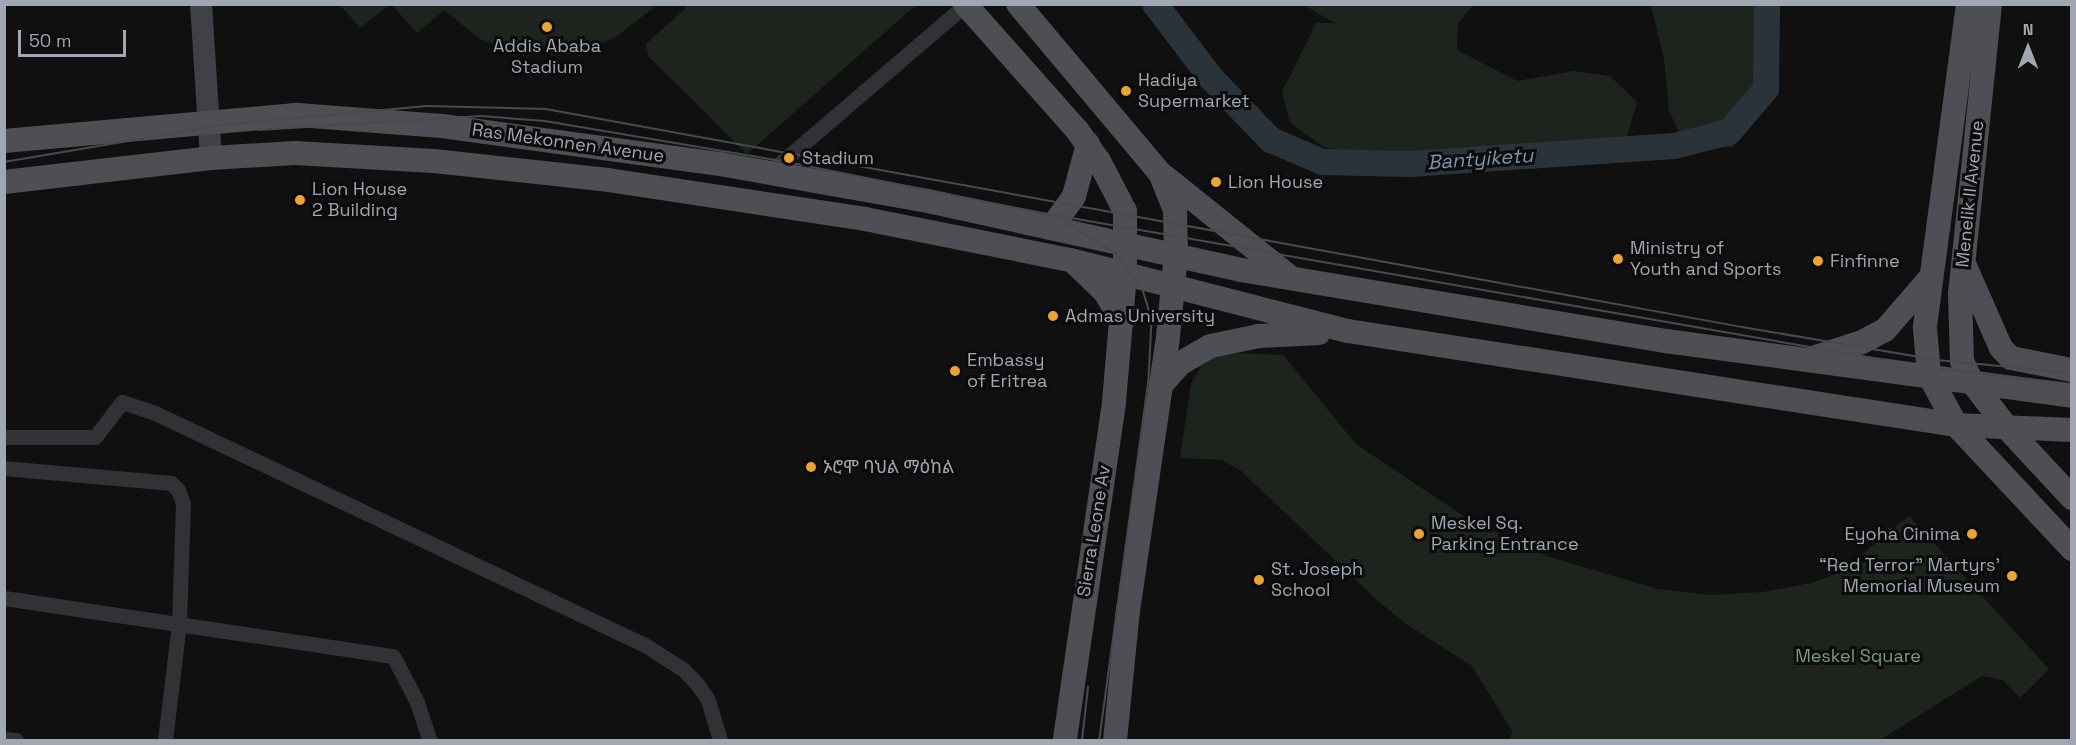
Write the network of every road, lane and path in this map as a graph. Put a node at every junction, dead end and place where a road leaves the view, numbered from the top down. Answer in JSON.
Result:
{"nodes":[{"id":1,"x":201,"y":4,"type":"edge"},
{"id":2,"x":1018,"y":4,"type":"edge"},
{"id":3,"x":1968,"y":4,"type":"edge"},
{"id":4,"x":1990,"y":4,"type":"edge"},
{"id":5,"x":966,"y":5,"type":"edge"},
{"id":6,"x":207,"y":122,"type":"junction"},
{"id":7,"x":4,"y":141,"type":"edge"},
{"id":8,"x":1088,"y":144,"type":"junction"},
{"id":9,"x":211,"y":158,"type":"junction"},
{"id":10,"x":769,"y":173,"type":"junction"},
{"id":11,"x":1160,"y":173,"type":"junction"},
{"id":12,"x":4,"y":182,"type":"edge"},
{"id":13,"x":1051,"y":228,"type":"junction"},
{"id":14,"x":1126,"y":243,"type":"junction"},
{"id":15,"x":1176,"y":255,"type":"junction"},
{"id":16,"x":1071,"y":260,"type":"junction"},
{"id":17,"x":1964,"y":265,"type":"junction"},
{"id":18,"x":1125,"y":274,"type":"junction"},
{"id":19,"x":1932,"y":275,"type":"junction"},
{"id":20,"x":1291,"y":278,"type":"junction"},
{"id":21,"x":1173,"y":284,"type":"junction"},
{"id":22,"x":1122,"y":322,"type":"junction"},
{"id":23,"x":1348,"y":331,"type":"junction"},
{"id":24,"x":1805,"y":360,"type":"junction"},
{"id":25,"x":2072,"y":370,"type":"edge"},
{"id":26,"x":1929,"y":375,"type":"junction"},
{"id":27,"x":1972,"y":382,"type":"junction"},
{"id":28,"x":1161,"y":385,"type":"junction"},
{"id":29,"x":2072,"y":396,"type":"edge"},
{"id":30,"x":1956,"y":425,"type":"junction"},
{"id":31,"x":2007,"y":428,"type":"junction"},
{"id":32,"x":2072,"y":430,"type":"edge"},
{"id":33,"x":4,"y":437,"type":"edge"},
{"id":34,"x":4,"y":468,"type":"edge"},
{"id":35,"x":2072,"y":498,"type":"edge"},
{"id":36,"x":2072,"y":549,"type":"edge"},
{"id":37,"x":4,"y":598,"type":"edge"},
{"id":38,"x":178,"y":623,"type":"junction"},
{"id":39,"x":4,"y":739,"type":"edge"},
{"id":40,"x":16,"y":741,"type":"edge"},
{"id":41,"x":165,"y":741,"type":"edge"},
{"id":42,"x":429,"y":741,"type":"edge"},
{"id":43,"x":720,"y":741,"type":"edge"},
{"id":44,"x":1065,"y":741,"type":"edge"},
{"id":45,"x":1115,"y":741,"type":"edge"}],
"edges":[{"from":1,"to":6,"type":"main road"},
{"from":2,"to":11,"type":"main road"},
{"from":3,"to":19,"type":"main road","name":"Menelik II Avenue"},
{"from":4,"to":17,"type":"main road","name":"Menelik II Avenue"},
{"from":5,"to":8,"type":"main road","name":"Sierra Leone Av"},
{"from":5,"to":10,"type":"street"},
{"from":6,"to":7,"type":"main road","name":"Ras Mekonnen Avenue"},
{"from":6,"to":9,"type":"main road"},
{"from":6,"to":10,"type":"main road","name":"Ras Mekonnen Avenue"},
{"from":8,"to":13,"type":"main road"},
{"from":8,"to":14,"type":"main road","name":"Sierra Leone Av"},
{"from":9,"to":12,"type":"main road","name":"Ras Mekonnen Avenue"},
{"from":9,"to":16,"type":"main road","name":"Ras Mekonnen Avenue"},
{"from":10,"to":13,"type":"main road","name":"Ras Mekonnen Avenue"},
{"from":11,"to":15,"type":"main road"},
{"from":11,"to":20,"type":"main road"},
{"from":13,"to":14,"type":"main road","name":"Ras Mekonnen Avenue"},
{"from":14,"to":15,"type":"main road","name":"Ras Mekonnen Avenue"},
{"from":14,"to":18,"type":"main road","name":"Sierra Leone Av"},
{"from":15,"to":20,"type":"main road","name":"Ras Mekonnen Avenue"},
{"from":15,"to":21,"type":"main road"},
{"from":16,"to":18,"type":"main road","name":"Ras Mekonnen Avenue"},
{"from":16,"to":22,"type":"main road"},
{"from":17,"to":25,"type":"main road"},
{"from":17,"to":27,"type":"main road","name":"Menelik II Avenue"},
{"from":18,"to":21,"type":"main road","name":"Ras Mekonnen Avenue"},
{"from":18,"to":22,"type":"main road","name":"Sierra Leone Av"},
{"from":19,"to":24,"type":"main road"},
{"from":19,"to":26,"type":"main road","name":"Menelik II Avenue"},
{"from":20,"to":24,"type":"main road","name":"Ras Mekonnen Avenue"},
{"from":21,"to":23,"type":"main road","name":"Ras Mekonnen Avenue"},
{"from":21,"to":28,"type":"main road"},
{"from":22,"to":44,"type":"main road","name":"Sierra Leone Av"},
{"from":23,"to":28,"type":"main road"},
{"from":23,"to":30,"type":"main road"},
{"from":24,"to":26,"type":"main road","name":"Ras Mekonnen Avenue"},
{"from":26,"to":27,"type":"main road","name":"Ras Mekonnen Avenue"},
{"from":26,"to":30,"type":"main road"},
{"from":27,"to":29,"type":"main road","name":"Ras Mekonnen Avenue"},
{"from":27,"to":31,"type":"main road","name":"Menelik II Avenue"},
{"from":28,"to":45,"type":"main road"},
{"from":30,"to":31,"type":"main road"},
{"from":30,"to":36,"type":"main road"},
{"from":31,"to":32,"type":"main road"},
{"from":31,"to":35,"type":"main road","name":"Menelik II Avenue"},
{"from":33,"to":43,"type":"street"},
{"from":34,"to":38,"type":"street"},
{"from":37,"to":38,"type":"street"},
{"from":38,"to":41,"type":"street"},
{"from":38,"to":42,"type":"street"},
{"from":39,"to":40,"type":"street"}]}
